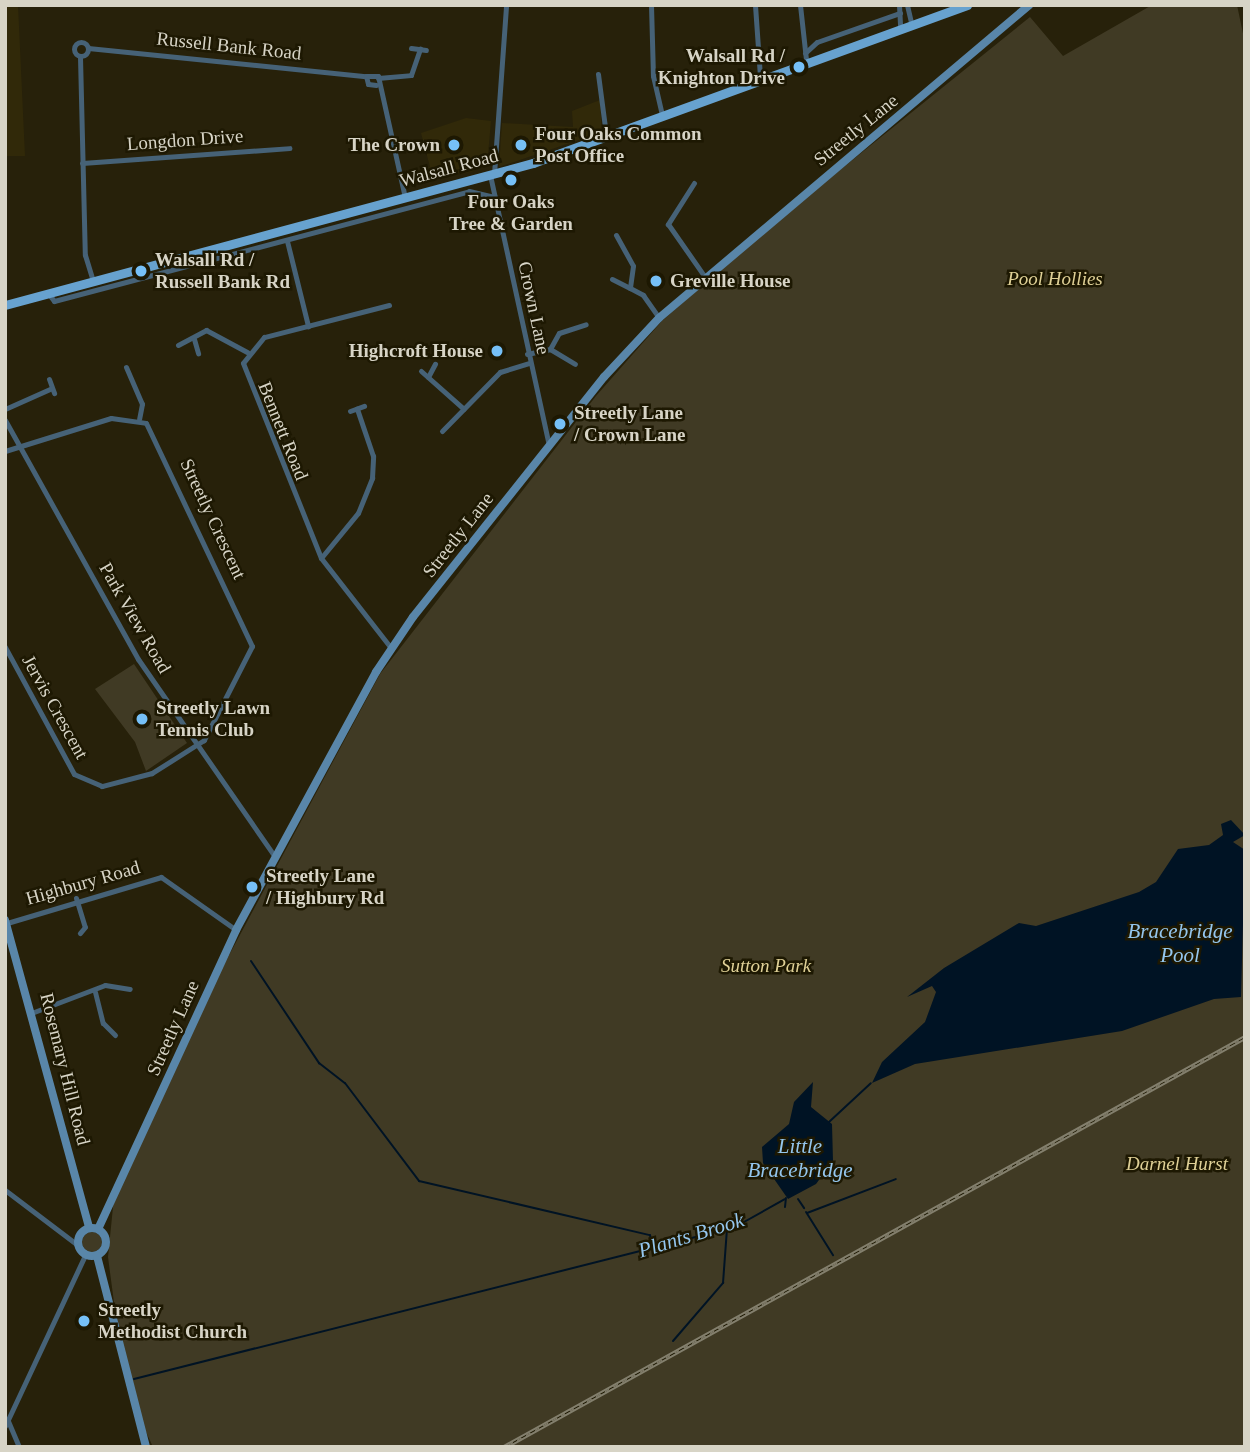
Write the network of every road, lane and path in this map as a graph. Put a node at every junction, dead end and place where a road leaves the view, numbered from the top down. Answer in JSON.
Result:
{"nodes":[{"id":1,"x":506,"y":5,"type":"edge"},
{"id":2,"x":651,"y":5,"type":"edge"},
{"id":3,"x":755,"y":5,"type":"edge"},
{"id":4,"x":800,"y":5,"type":"edge"},
{"id":5,"x":899,"y":5,"type":"edge"},
{"id":6,"x":907,"y":5,"type":"edge"},
{"id":7,"x":967,"y":5,"type":"edge"},
{"id":8,"x":1029,"y":5,"type":"edge"},
{"id":9,"x":900,"y":13,"type":"junction"},
{"id":10,"x":911,"y":23,"type":"junction"},
{"id":11,"x":900,"y":26,"type":"junction"},
{"id":12,"x":88,"y":48,"type":"junction"},
{"id":13,"x":411,"y":48,"type":"dead end"},
{"id":14,"x":805,"y":56,"type":"junction"},
{"id":15,"x":80,"y":57,"type":"junction"},
{"id":16,"x":598,"y":74,"type":"dead end"},
{"id":17,"x":366,"y":76,"type":"junction"},
{"id":18,"x":760,"y":77,"type":"junction"},
{"id":19,"x":378,"y":78,"type":"junction"},
{"id":20,"x":376,"y":85,"type":"junction"},
{"id":21,"x":662,"y":115,"type":"junction"},
{"id":22,"x":606,"y":135,"type":"junction"},
{"id":23,"x":289,"y":148,"type":"dead end"},
{"id":24,"x":82,"y":163,"type":"junction"},
{"id":25,"x":492,"y":174,"type":"junction"},
{"id":26,"x":694,"y":183,"type":"dead end"},
{"id":27,"x":495,"y":197,"type":"junction"},
{"id":28,"x":405,"y":198,"type":"junction"},
{"id":29,"x":616,"y":235,"type":"dead end"},
{"id":30,"x":287,"y":241,"type":"junction"},
{"id":31,"x":705,"y":276,"type":"junction"},
{"id":32,"x":612,"y":279,"type":"dead end"},
{"id":33,"x":93,"y":281,"type":"junction"},
{"id":34,"x":630,"y":288,"type":"junction"},
{"id":35,"x":48,"y":293,"type":"junction"},
{"id":36,"x":5,"y":305,"type":"edge"},
{"id":37,"x":389,"y":305,"type":"dead end"},
{"id":38,"x":659,"y":318,"type":"junction"},
{"id":39,"x":586,"y":324,"type":"dead end"},
{"id":40,"x":308,"y":326,"type":"junction"},
{"id":41,"x":194,"y":339,"type":"junction"},
{"id":42,"x":178,"y":345,"type":"dead end"},
{"id":43,"x":550,"y":349,"type":"junction"},
{"id":44,"x":198,"y":352,"type":"dead end"},
{"id":45,"x":247,"y":352,"type":"junction"},
{"id":46,"x":527,"y":354,"type":"junction"},
{"id":47,"x":529,"y":363,"type":"junction"},
{"id":48,"x":435,"y":364,"type":"dead end"},
{"id":49,"x":575,"y":364,"type":"dead end"},
{"id":50,"x":126,"y":367,"type":"dead end"},
{"id":51,"x":421,"y":371,"type":"dead end"},
{"id":52,"x":428,"y":377,"type":"junction"},
{"id":53,"x":50,"y":379,"type":"dead end"},
{"id":54,"x":364,"y":406,"type":"dead end"},
{"id":55,"x":5,"y":409,"type":"edge"},
{"id":56,"x":464,"y":409,"type":"junction"},
{"id":57,"x":139,"y":419,"type":"junction"},
{"id":58,"x":5,"y":420,"type":"edge"},
{"id":59,"x":447,"y":425,"type":"junction"},
{"id":60,"x":452,"y":430,"type":"dead end"},
{"id":61,"x":442,"y":431,"type":"dead end"},
{"id":62,"x":19,"y":444,"type":"junction"},
{"id":63,"x":549,"y":445,"type":"junction"},
{"id":64,"x":5,"y":451,"type":"edge"},
{"id":65,"x":321,"y":558,"type":"junction"},
{"id":66,"x":5,"y":647,"type":"edge"},
{"id":67,"x":391,"y":648,"type":"junction"},
{"id":68,"x":195,"y":746,"type":"junction"},
{"id":69,"x":275,"y":857,"type":"junction"},
{"id":70,"x":76,"y":898,"type":"junction"},
{"id":71,"x":6,"y":921,"type":"edge"},
{"id":72,"x":236,"y":930,"type":"junction"},
{"id":73,"x":80,"y":933,"type":"dead end"},
{"id":74,"x":130,"y":989,"type":"dead end"},
{"id":75,"x":94,"y":992,"type":"junction"},
{"id":76,"x":34,"y":1012,"type":"junction"},
{"id":77,"x":113,"y":1022,"type":"dead end"},
{"id":78,"x":106,"y":1029,"type":"junction"},
{"id":79,"x":115,"y":1035,"type":"dead end"},
{"id":80,"x":5,"y":1190,"type":"edge"},
{"id":81,"x":89,"y":1227,"type":"junction"},
{"id":82,"x":99,"y":1227,"type":"junction"},
{"id":83,"x":80,"y":1247,"type":"junction"},
{"id":84,"x":85,"y":1255,"type":"junction"},
{"id":85,"x":97,"y":1256,"type":"junction"},
{"id":86,"x":6,"y":1423,"type":"edge"},
{"id":87,"x":19,"y":1447,"type":"edge"},
{"id":88,"x":146,"y":1447,"type":"edge"}],
"edges":[{"from":1,"to":25,"type":"street","name":"Crown Lane"},
{"from":2,"to":21,"type":"street"},
{"from":3,"to":18,"type":"street"},
{"from":4,"to":14,"type":"street"},
{"from":5,"to":9,"type":"street"},
{"from":6,"to":10,"type":"street"},
{"from":7,"to":10,"type":"main road","name":"Walsall Road"},
{"from":8,"to":31,"type":"main road","name":"Streetly Lane"},
{"from":9,"to":11,"type":"street"},
{"from":9,"to":14,"type":"street"},
{"from":10,"to":11,"type":"main road","name":"Walsall Road"},
{"from":11,"to":14,"type":"main road","name":"Walsall Road"},
{"from":12,"to":15,"type":"street"},
{"from":12,"to":15,"type":"street"},
{"from":12,"to":17,"type":"street","name":"Russell Bank Road"},
{"from":13,"to":19,"type":"street","name":"Russell Bank Road"},
{"from":14,"to":18,"type":"main road","name":"Walsall Road"},
{"from":15,"to":24,"type":"street"},
{"from":16,"to":22,"type":"street"},
{"from":17,"to":19,"type":"street","name":"Russell Bank Road"},
{"from":17,"to":20,"type":"street"},
{"from":18,"to":21,"type":"main road","name":"Walsall Road"},
{"from":19,"to":20,"type":"street"},
{"from":20,"to":28,"type":"street"},
{"from":21,"to":22,"type":"main road","name":"Walsall Road"},
{"from":22,"to":25,"type":"main road","name":"Walsall Road"},
{"from":23,"to":24,"type":"street","name":"Longdon Drive"},
{"from":24,"to":33,"type":"street"},
{"from":25,"to":27,"type":"street","name":"Crown Lane"},
{"from":25,"to":28,"type":"main road","name":"Walsall Road"},
{"from":26,"to":31,"type":"street"},
{"from":27,"to":30,"type":"street","name":"Walsall Road"},
{"from":27,"to":46,"type":"street","name":"Crown Lane"},
{"from":28,"to":33,"type":"main road","name":"Walsall Road"},
{"from":29,"to":34,"type":"street"},
{"from":30,"to":35,"type":"street","name":"Walsall Road"},
{"from":30,"to":40,"type":"street"},
{"from":31,"to":38,"type":"main road","name":"Streetly Lane"},
{"from":32,"to":34,"type":"street"},
{"from":33,"to":35,"type":"main road","name":"Walsall Road"},
{"from":34,"to":38,"type":"street"},
{"from":35,"to":36,"type":"main road","name":"Walsall Road"},
{"from":37,"to":40,"type":"street"},
{"from":38,"to":63,"type":"main road","name":"Streetly Lane"},
{"from":39,"to":43,"type":"street"},
{"from":40,"to":45,"type":"street"},
{"from":41,"to":42,"type":"street"},
{"from":41,"to":44,"type":"street"},
{"from":41,"to":45,"type":"street"},
{"from":43,"to":46,"type":"street"},
{"from":43,"to":49,"type":"street"},
{"from":45,"to":65,"type":"street","name":"Bennett Road"},
{"from":46,"to":47,"type":"street","name":"Crown Lane"},
{"from":47,"to":56,"type":"street"},
{"from":47,"to":63,"type":"street","name":"Crown Lane"},
{"from":48,"to":52,"type":"street"},
{"from":50,"to":57,"type":"street"},
{"from":51,"to":52,"type":"street"},
{"from":52,"to":56,"type":"street"},
{"from":53,"to":55,"type":"street"},
{"from":54,"to":65,"type":"street"},
{"from":56,"to":59,"type":"street"},
{"from":57,"to":62,"type":"street"},
{"from":57,"to":68,"type":"street","name":"Streetly Crescent"},
{"from":58,"to":62,"type":"street","name":"Park View Road"},
{"from":59,"to":60,"type":"street"},
{"from":59,"to":61,"type":"street"},
{"from":62,"to":64,"type":"street"},
{"from":62,"to":68,"type":"street","name":"Park View Road"},
{"from":63,"to":67,"type":"main road","name":"Streetly Lane"},
{"from":65,"to":67,"type":"street","name":"Bennett Road"},
{"from":66,"to":68,"type":"street","name":"Jervis Crescent"},
{"from":67,"to":69,"type":"main road","name":"Streetly Lane"},
{"from":68,"to":69,"type":"street","name":"Park View Road"},
{"from":69,"to":72,"type":"main road","name":"Streetly Lane"},
{"from":70,"to":71,"type":"street","name":"Highbury Road"},
{"from":70,"to":72,"type":"street","name":"Highbury Road"},
{"from":70,"to":73,"type":"street"},
{"from":71,"to":76,"type":"main road","name":"Rosemary Hill Road"},
{"from":72,"to":82,"type":"main road","name":"Streetly Lane"},
{"from":74,"to":75,"type":"street"},
{"from":75,"to":76,"type":"street"},
{"from":75,"to":78,"type":"street"},
{"from":76,"to":81,"type":"main road","name":"Rosemary Hill Road"},
{"from":77,"to":78,"type":"street"},
{"from":78,"to":79,"type":"street"},
{"from":80,"to":83,"type":"street"},
{"from":81,"to":82,"type":"main road"},
{"from":81,"to":83,"type":"main road"},
{"from":82,"to":85,"type":"main road"},
{"from":83,"to":84,"type":"main road"},
{"from":84,"to":85,"type":"main road"},
{"from":84,"to":86,"type":"street"},
{"from":85,"to":88,"type":"main road"},
{"from":86,"to":87,"type":"street"}]}
